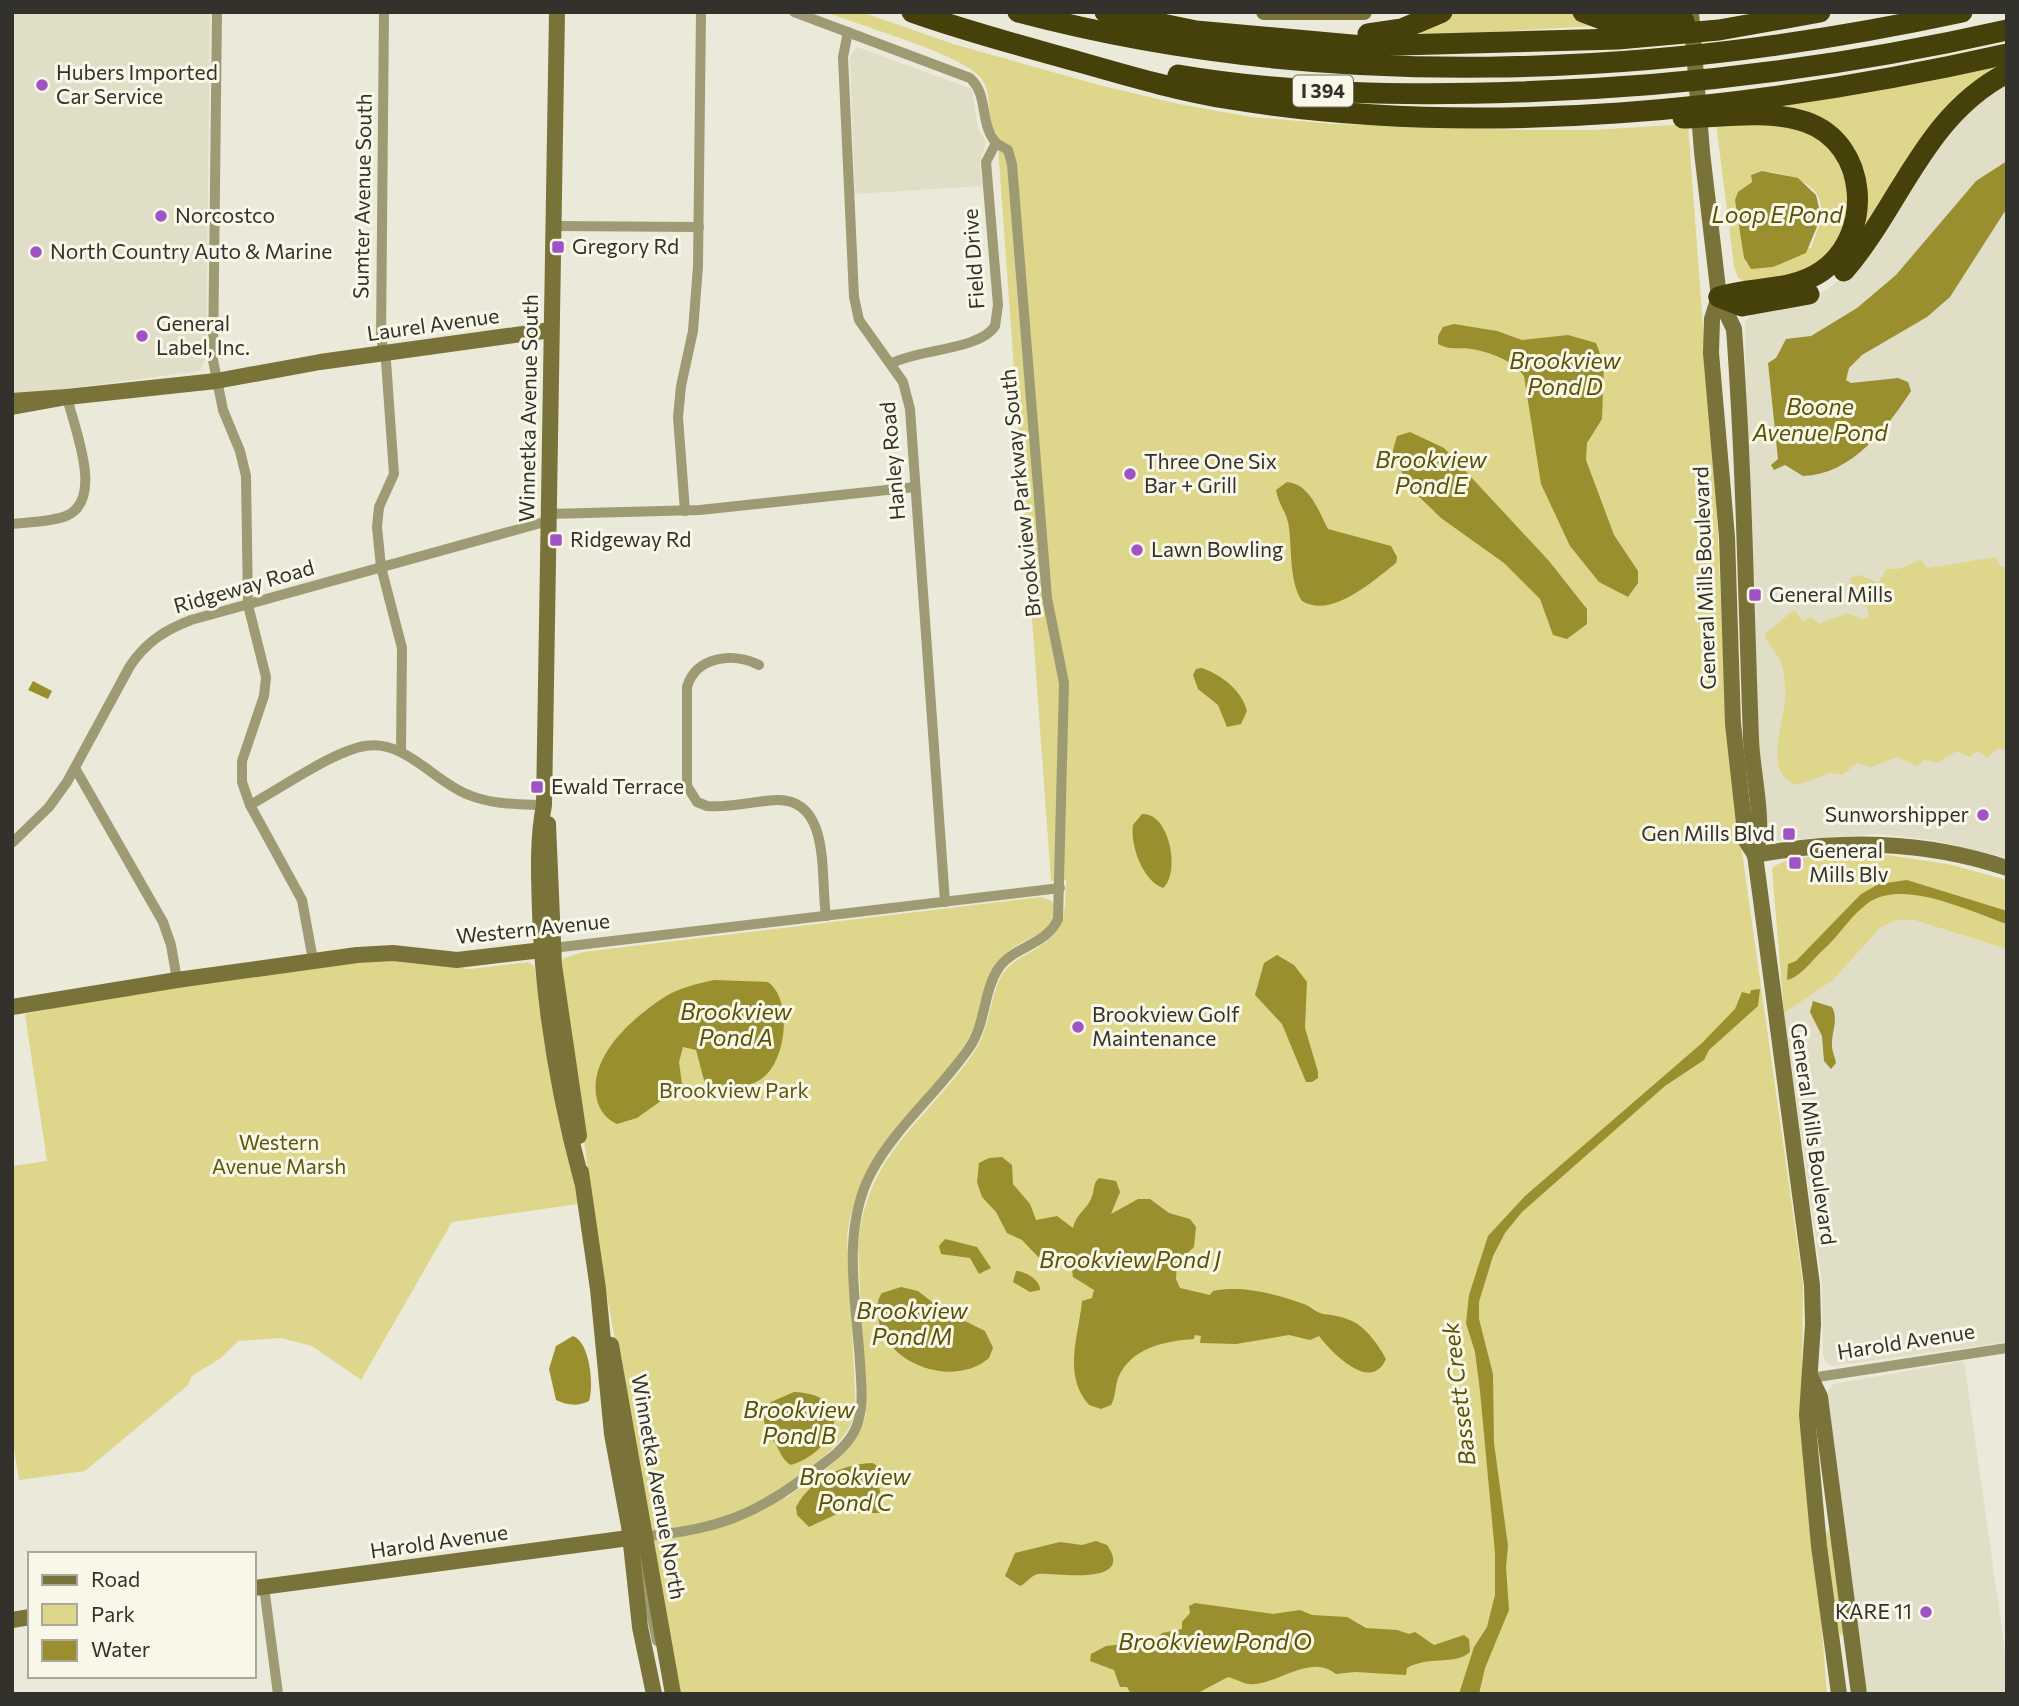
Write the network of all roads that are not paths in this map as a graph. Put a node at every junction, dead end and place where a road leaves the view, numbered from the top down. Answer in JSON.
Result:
{"nodes":[{"id":1,"x":217,"y":12,"type":"edge"},
{"id":2,"x":384,"y":12,"type":"edge"},
{"id":3,"x":557,"y":12,"type":"edge"},
{"id":4,"x":701,"y":12,"type":"edge"},
{"id":5,"x":794,"y":12,"type":"edge"},
{"id":6,"x":912,"y":12,"type":"edge"},
{"id":7,"x":1018,"y":12,"type":"edge"},
{"id":8,"x":1105,"y":12,"type":"edge"},
{"id":9,"x":1264,"y":12,"type":"edge"},
{"id":10,"x":1364,"y":12,"type":"edge"},
{"id":11,"x":1442,"y":12,"type":"edge"},
{"id":12,"x":1583,"y":12,"type":"edge"},
{"id":13,"x":1691,"y":12,"type":"edge"},
{"id":14,"x":1962,"y":12,"type":"edge"},
{"id":15,"x":1814,"y":13,"type":"edge"},
{"id":16,"x":1134,"y":18,"type":"junction"},
{"id":17,"x":2007,"y":30,"type":"edge"},
{"id":18,"x":848,"y":32,"type":"junction"},
{"id":19,"x":1719,"y":33,"type":"junction"},
{"id":20,"x":980,"y":35,"type":"junction"},
{"id":21,"x":1668,"y":38,"type":"junction"},
{"id":22,"x":2007,"y":54,"type":"edge"},
{"id":23,"x":2007,"y":73,"type":"edge"},
{"id":24,"x":1725,"y":109,"type":"junction"},
{"id":25,"x":996,"y":143,"type":"junction"},
{"id":26,"x":552,"y":226,"type":"junction"},
{"id":27,"x":699,"y":227,"type":"junction"},
{"id":28,"x":1719,"y":297,"type":"junction"},
{"id":29,"x":551,"y":330,"type":"junction"},
{"id":30,"x":383,"y":354,"type":"junction"},
{"id":31,"x":892,"y":363,"type":"junction"},
{"id":32,"x":216,"y":377,"type":"junction"},
{"id":33,"x":67,"y":397,"type":"junction"},
{"id":34,"x":12,"y":401,"type":"edge"},
{"id":35,"x":12,"y":407,"type":"edge"},
{"id":36,"x":915,"y":487,"type":"junction"},
{"id":37,"x":685,"y":511,"type":"junction"},
{"id":38,"x":548,"y":518,"type":"junction"},
{"id":39,"x":12,"y":524,"type":"edge"},
{"id":40,"x":381,"y":567,"type":"junction"},
{"id":41,"x":248,"y":605,"type":"junction"},
{"id":42,"x":759,"y":665,"type":"dead end"},
{"id":43,"x":401,"y":751,"type":"junction"},
{"id":44,"x":75,"y":768,"type":"junction"},
{"id":45,"x":250,"y":805,"type":"junction"},
{"id":46,"x":544,"y":805,"type":"junction"},
{"id":47,"x":12,"y":843,"type":"edge"},
{"id":48,"x":1755,"y":855,"type":"junction"},
{"id":49,"x":2007,"y":868,"type":"edge"},
{"id":50,"x":1060,"y":888,"type":"junction"},
{"id":51,"x":946,"y":902,"type":"junction"},
{"id":52,"x":826,"y":916,"type":"junction"},
{"id":53,"x":547,"y":949,"type":"junction"},
{"id":54,"x":313,"y":960,"type":"junction"},
{"id":55,"x":177,"y":979,"type":"junction"},
{"id":56,"x":12,"y":1007,"type":"edge"},
{"id":57,"x":2007,"y":1348,"type":"edge"},
{"id":58,"x":1811,"y":1378,"type":"junction"},
{"id":59,"x":637,"y":1537,"type":"junction"},
{"id":60,"x":259,"y":1587,"type":"edge"},
{"id":61,"x":278,"y":1694,"type":"edge"},
{"id":62,"x":654,"y":1694,"type":"edge"},
{"id":63,"x":673,"y":1694,"type":"edge"},
{"id":64,"x":1839,"y":1694,"type":"edge"},
{"id":65,"x":1859,"y":1694,"type":"edge"}],
"edges":[{"from":1,"to":32,"type":"street"},
{"from":2,"to":30,"type":"street","name":"Sumter Avenue South"},
{"from":3,"to":26,"type":"street","name":"Winnetka Avenue South"},
{"from":4,"to":27,"type":"street"},
{"from":5,"to":18,"type":"street"},
{"from":6,"to":20,"type":"highway","number":"I 394"},
{"from":7,"to":21,"type":"highway","number":"I 394"},
{"from":8,"to":16,"type":"highway"},
{"from":9,"to":10,"type":"street"},
{"from":11,"to":16,"type":"highway"},
{"from":12,"to":21,"type":"highway"},
{"from":13,"to":28,"type":"street","name":"General Mills Boulevard"},
{"from":14,"to":19,"type":"highway","number":"I 394"},
{"from":15,"to":19,"type":"highway"},
{"from":16,"to":21,"type":"highway"},
{"from":17,"to":20,"type":"highway","number":"I 394"},
{"from":18,"to":25,"type":"street"},
{"from":18,"to":31,"type":"street","name":"Hanley Road"},
{"from":19,"to":21,"type":"highway"},
{"from":19,"to":21,"type":"highway","number":"I 394"},
{"from":20,"to":24,"type":"highway"},
{"from":22,"to":24,"type":"highway"},
{"from":23,"to":28,"type":"highway"},
{"from":24,"to":28,"type":"highway"},
{"from":25,"to":31,"type":"street","name":"Field Drive"},
{"from":25,"to":50,"type":"street","name":"Brookview Parkway South"},
{"from":26,"to":27,"type":"street"},
{"from":26,"to":29,"type":"street","name":"Winnetka Avenue South"},
{"from":27,"to":37,"type":"street"},
{"from":28,"to":48,"type":"street","name":"General Mills Boulevard"},
{"from":28,"to":48,"type":"street","name":"General Mills Boulevard"},
{"from":29,"to":30,"type":"street","name":"Laurel Avenue"},
{"from":29,"to":38,"type":"street","name":"Winnetka Avenue South"},
{"from":30,"to":32,"type":"street","name":"Laurel Avenue"},
{"from":30,"to":40,"type":"street","name":"Sumter Avenue South"},
{"from":31,"to":36,"type":"street","name":"Hanley Road"},
{"from":32,"to":33,"type":"street","name":"Laurel Avenue"},
{"from":32,"to":41,"type":"street"},
{"from":33,"to":34,"type":"street","name":"Laurel Avenue"},
{"from":33,"to":35,"type":"street","name":"Laurel Avenue"},
{"from":33,"to":39,"type":"street"},
{"from":36,"to":37,"type":"street","name":"Ridgeway Road"},
{"from":36,"to":51,"type":"street","name":"Hanley Road"},
{"from":37,"to":38,"type":"street","name":"Ridgeway Road"},
{"from":38,"to":40,"type":"street","name":"Ridgeway Road"},
{"from":38,"to":46,"type":"street","name":"Winnetka Avenue South"},
{"from":40,"to":41,"type":"street","name":"Ridgeway Road"},
{"from":40,"to":43,"type":"street","name":"Sumter Avenue South"},
{"from":41,"to":44,"type":"street","name":"Ridgeway Road"},
{"from":41,"to":45,"type":"street"},
{"from":42,"to":52,"type":"street"},
{"from":43,"to":45,"type":"street"},
{"from":43,"to":46,"type":"street"},
{"from":44,"to":47,"type":"street","name":"Ridgeway Road"},
{"from":44,"to":55,"type":"street"},
{"from":45,"to":54,"type":"street"},
{"from":46,"to":53,"type":"street","name":"Winnetka Avenue South"},
{"from":48,"to":49,"type":"street"},
{"from":48,"to":58,"type":"street","name":"General Mills Boulevard"},
{"from":50,"to":51,"type":"street","name":"Western Avenue"},
{"from":50,"to":59,"type":"street","name":"Brookview Parkway South"},
{"from":51,"to":52,"type":"street","name":"Western Avenue"},
{"from":52,"to":53,"type":"street","name":"Western Avenue"},
{"from":53,"to":54,"type":"street","name":"Western Avenue"},
{"from":53,"to":59,"type":"street","name":"Winnetka Avenue North"},
{"from":54,"to":55,"type":"street","name":"Western Avenue"},
{"from":55,"to":56,"type":"street","name":"Western Avenue"},
{"from":57,"to":58,"type":"street","name":"Harold Avenue"},
{"from":58,"to":64,"type":"street","name":"General Mills Boulevard"},
{"from":58,"to":65,"type":"street","name":"General Mills Boulevard"},
{"from":59,"to":60,"type":"street","name":"Harold Avenue"},
{"from":59,"to":62,"type":"street","name":"Winnetka Avenue North"},
{"from":59,"to":63,"type":"street","name":"Winnetka Avenue North"},
{"from":60,"to":61,"type":"street"}]}
